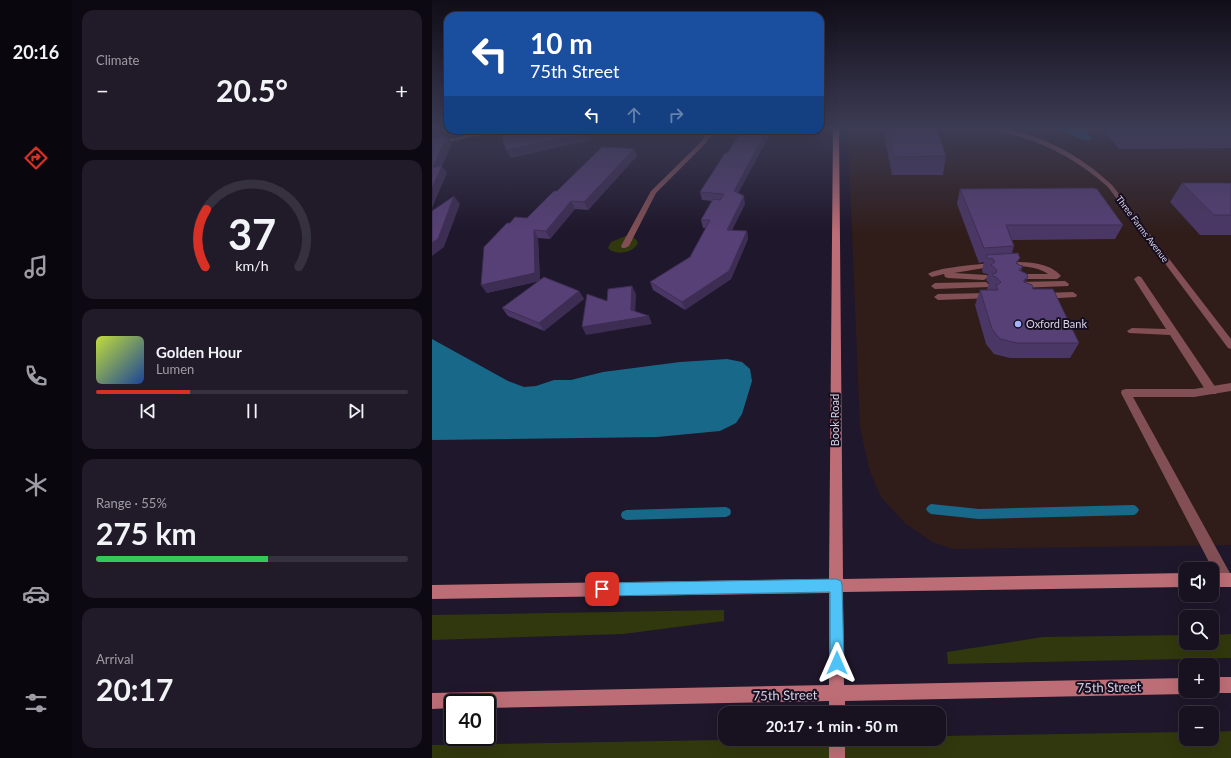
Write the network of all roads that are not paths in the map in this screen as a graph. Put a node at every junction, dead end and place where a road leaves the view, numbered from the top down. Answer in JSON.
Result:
{"nodes":[{"id":1,"x":684,"y":162,"type":"edge"},
{"id":2,"x":836,"y":162,"type":"edge"},
{"id":3,"x":1082,"y":162,"type":"edge"},
{"id":4,"x":625,"y":246,"type":"dead end"},
{"id":5,"x":1138,"y":279,"type":"dead end"},
{"id":6,"x":1065,"y":284,"type":"dead end"},
{"id":7,"x":935,"y":286,"type":"dead end"},
{"id":8,"x":1073,"y":295,"type":"dead end"},
{"id":9,"x":990,"y":296,"type":"edge"},
{"id":10,"x":1038,"y":296,"type":"edge"},
{"id":11,"x":938,"y":297,"type":"dead end"},
{"id":12,"x":1132,"y":331,"type":"dead end"},
{"id":13,"x":1173,"y":332,"type":"junction"},
{"id":14,"x":1231,"y":346,"type":"edge"},
{"id":15,"x":1231,"y":387,"type":"edge"},
{"id":16,"x":1212,"y":391,"type":"junction"},
{"id":17,"x":1179,"y":580,"type":"edge"},
{"id":18,"x":1229,"y":580,"type":"edge"},
{"id":19,"x":836,"y":585,"type":"junction"},
{"id":20,"x":432,"y":592,"type":"edge"},
{"id":21,"x":1231,"y":685,"type":"edge"},
{"id":22,"x":1179,"y":686,"type":"edge"},
{"id":23,"x":1219,"y":686,"type":"edge"},
{"id":24,"x":837,"y":694,"type":"junction"},
{"id":25,"x":432,"y":701,"type":"edge"},
{"id":26,"x":837,"y":706,"type":"edge"},
{"id":27,"x":837,"y":746,"type":"edge"},
{"id":28,"x":837,"y":758,"type":"edge"}],
"edges":[{"from":1,"to":4,"type":"street"},
{"from":2,"to":19,"type":"main road","name":"Book Road"},
{"from":3,"to":14,"type":"street","name":"Three Farms Avenue"},
{"from":5,"to":13,"type":"street"},
{"from":6,"to":7,"type":"street"},
{"from":8,"to":10,"type":"street"},
{"from":9,"to":11,"type":"street"},
{"from":12,"to":13,"type":"street"},
{"from":13,"to":16,"type":"street"},
{"from":15,"to":16,"type":"street"},
{"from":16,"to":18,"type":"street"},
{"from":17,"to":19,"type":"main road"},
{"from":19,"to":20,"type":"main road"},
{"from":19,"to":24,"type":"main road","name":"Book Road"},
{"from":21,"to":23,"type":"main road"},
{"from":22,"to":24,"type":"main road","name":"75th Street"},
{"from":24,"to":25,"type":"main road","name":"75th Street"},
{"from":24,"to":26,"type":"main road","name":"Book Road"},
{"from":27,"to":28,"type":"main road"}]}
